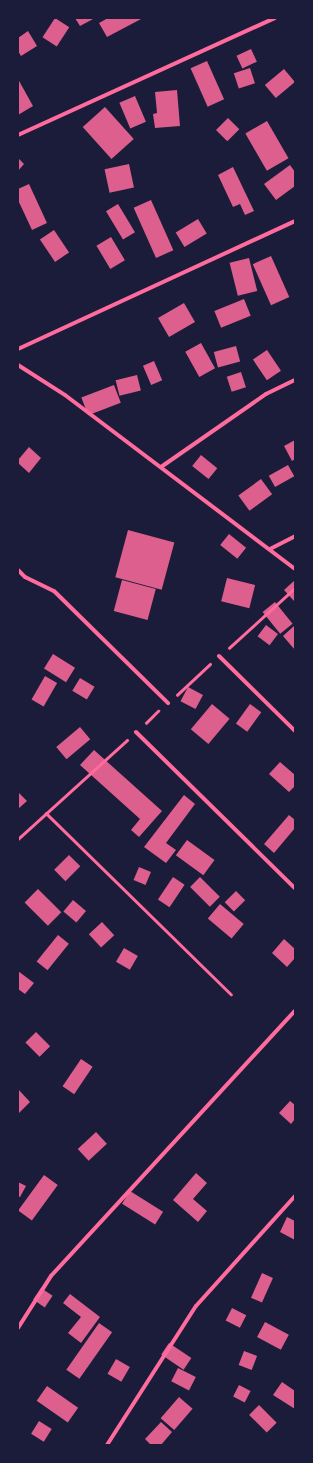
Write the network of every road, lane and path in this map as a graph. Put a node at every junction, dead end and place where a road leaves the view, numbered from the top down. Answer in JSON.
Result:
{"nodes":[{"id":1,"x":275,"y":18,"type":"edge"},
{"id":2,"x":18,"y":136,"type":"edge"},
{"id":3,"x":295,"y":221,"type":"edge"},
{"id":4,"x":18,"y":349,"type":"edge"},
{"id":5,"x":18,"y":365,"type":"edge"},
{"id":6,"x":295,"y":380,"type":"edge"},
{"id":7,"x":161,"y":466,"type":"junction"},
{"id":8,"x":295,"y":536,"type":"edge"},
{"id":9,"x":270,"y":549,"type":"junction"},
{"id":10,"x":295,"y":568,"type":"edge"},
{"id":11,"x":18,"y":570,"type":"edge"},
{"id":12,"x":295,"y":588,"type":"edge"},
{"id":13,"x":219,"y":656,"type":"junction"},
{"id":14,"x":168,"y":703,"type":"junction"},
{"id":15,"x":295,"y":731,"type":"edge"},
{"id":16,"x":136,"y":732,"type":"junction"},
{"id":17,"x":46,"y":813,"type":"junction"},
{"id":18,"x":18,"y":839,"type":"edge"},
{"id":19,"x":295,"y":888,"type":"edge"},
{"id":20,"x":231,"y":994,"type":"dead end"},
{"id":21,"x":295,"y":1011,"type":"edge"},
{"id":22,"x":295,"y":1196,"type":"edge"},
{"id":23,"x":18,"y":1328,"type":"edge"},
{"id":24,"x":106,"y":1445,"type":"edge"}],
"edges":[{"from":1,"to":2,"type":"street"},
{"from":3,"to":4,"type":"street"},
{"from":5,"to":7,"type":"street"},
{"from":6,"to":7,"type":"street"},
{"from":7,"to":9,"type":"street"},
{"from":8,"to":9,"type":"street"},
{"from":9,"to":10,"type":"street"},
{"from":11,"to":14,"type":"street"},
{"from":12,"to":13,"type":"path"},
{"from":13,"to":14,"type":"path"},
{"from":13,"to":15,"type":"street"},
{"from":14,"to":16,"type":"path"},
{"from":16,"to":17,"type":"path"},
{"from":16,"to":19,"type":"street"},
{"from":17,"to":18,"type":"path"},
{"from":17,"to":20,"type":"path"},
{"from":21,"to":23,"type":"street"},
{"from":22,"to":24,"type":"street"}]}
